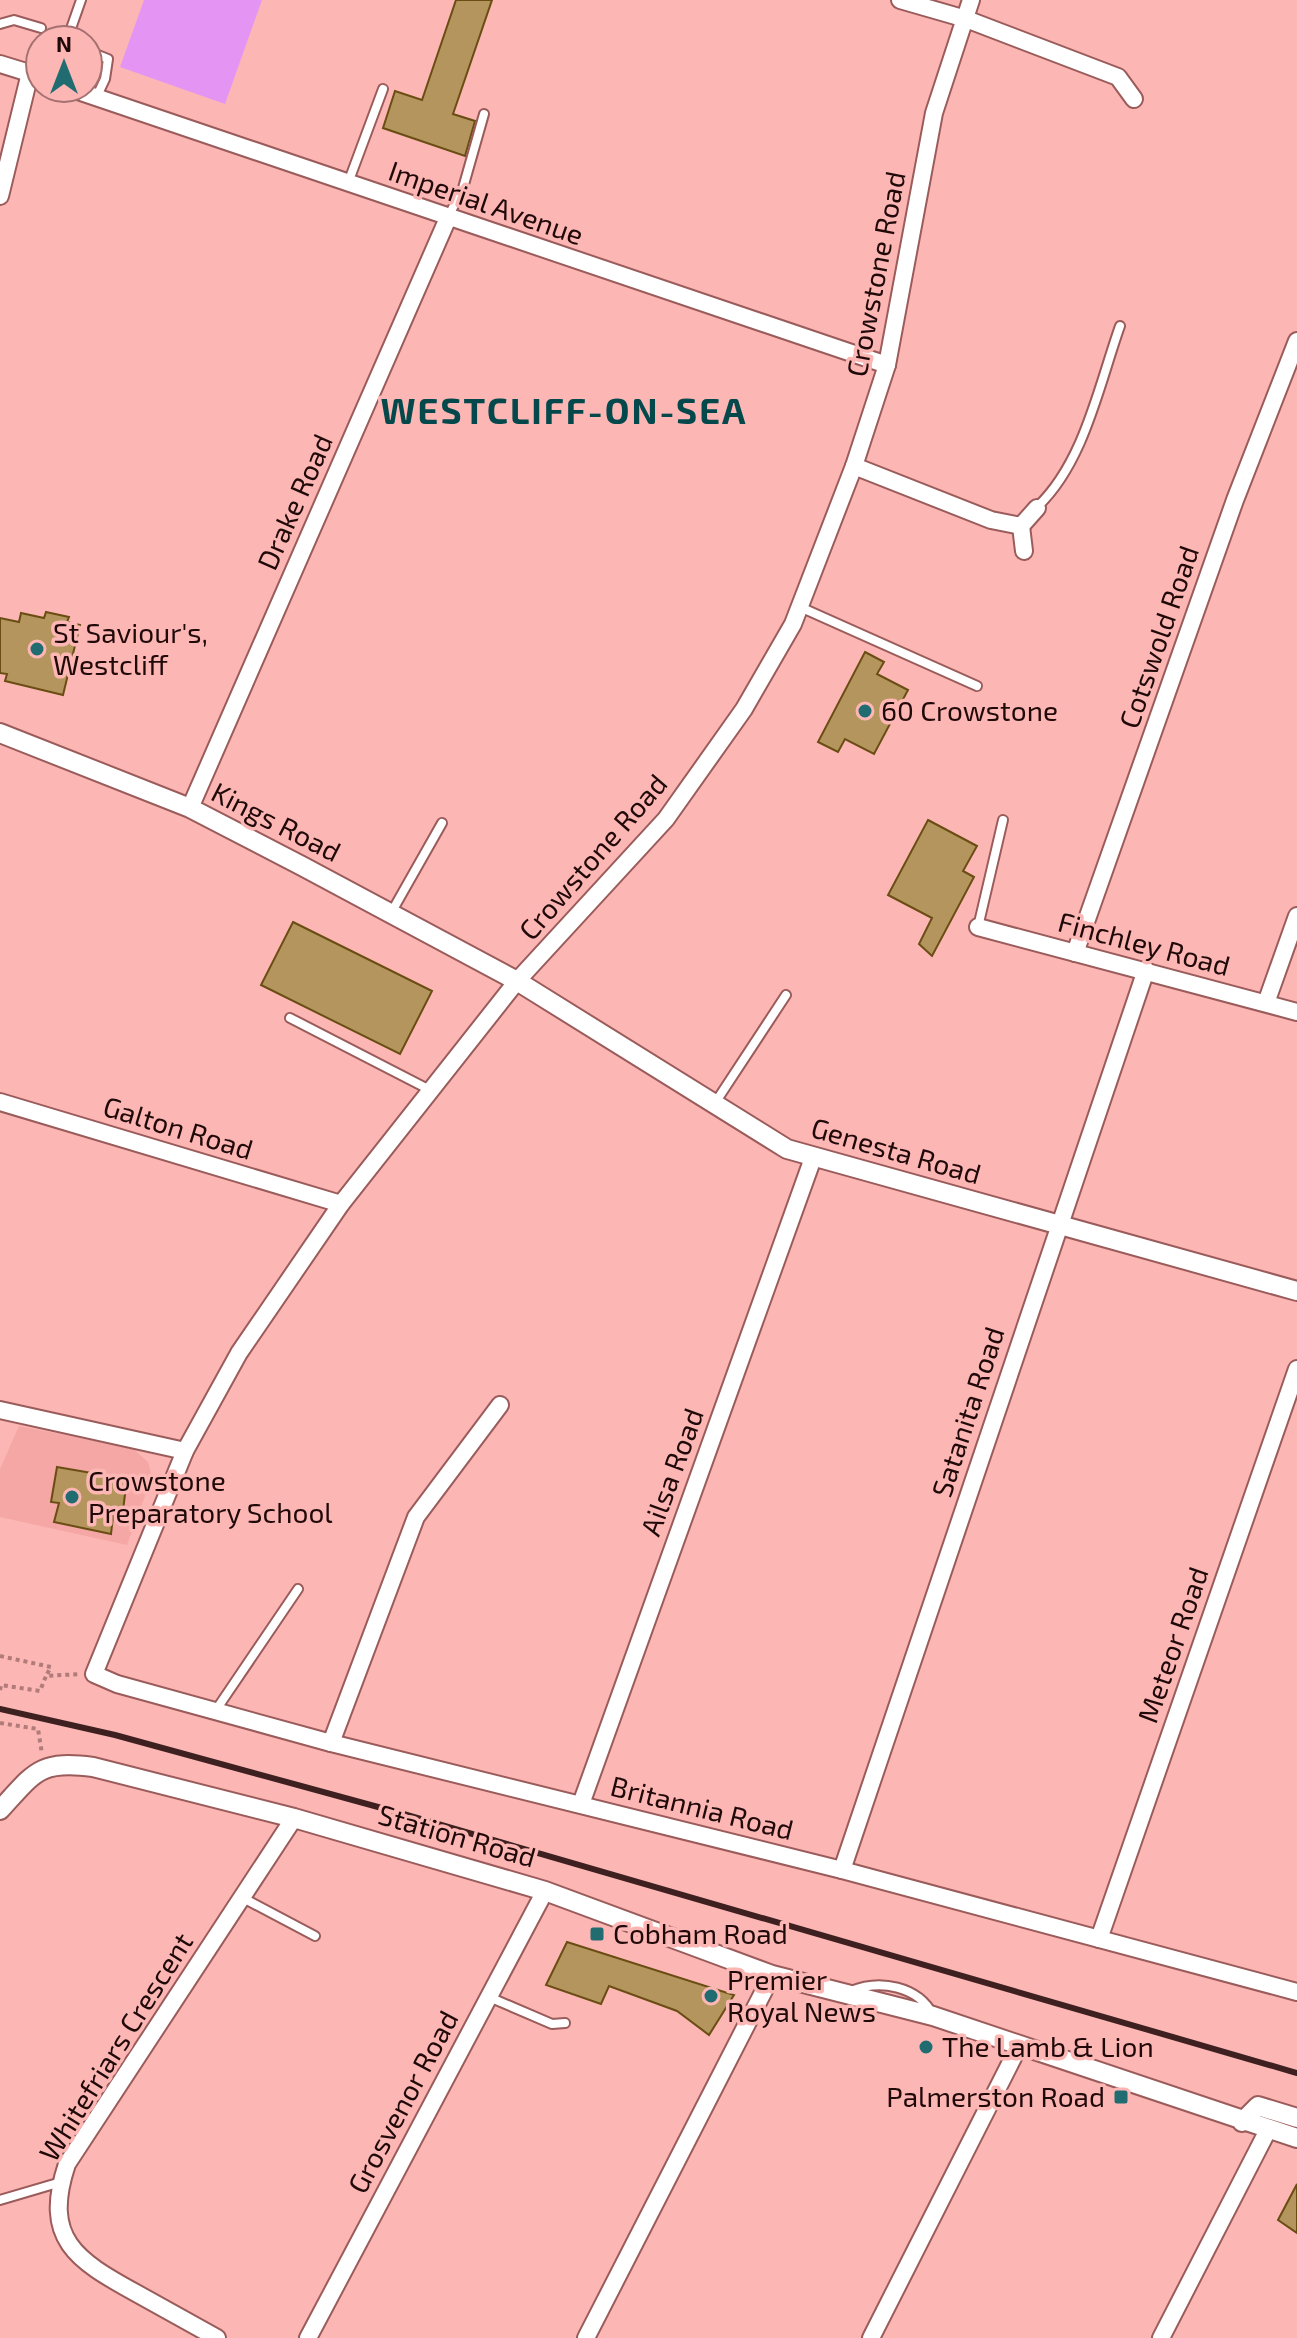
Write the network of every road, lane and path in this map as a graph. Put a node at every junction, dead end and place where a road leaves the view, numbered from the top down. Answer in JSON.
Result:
{"nodes":[{"id":1,"x":81,"y":0,"type":"edge"},
{"id":2,"x":900,"y":0,"type":"edge"},
{"id":3,"x":971,"y":0,"type":"edge"},
{"id":4,"x":966,"y":19,"type":"junction"},
{"id":5,"x":0,"y":24,"type":"edge"},
{"id":6,"x":28,"y":24,"type":"edge"},
{"id":7,"x":73,"y":24,"type":"edge"},
{"id":8,"x":104,"y":57,"type":"edge"},
{"id":9,"x":0,"y":64,"type":"edge"},
{"id":10,"x":24,"y":72,"type":"edge"},
{"id":11,"x":104,"y":81,"type":"edge"},
{"id":12,"x":383,"y":89,"type":"dead end"},
{"id":13,"x":1134,"y":99,"type":"dead end"},
{"id":14,"x":104,"y":101,"type":"edge"},
{"id":15,"x":27,"y":104,"type":"edge"},
{"id":16,"x":484,"y":114,"type":"dead end"},
{"id":17,"x":348,"y":184,"type":"junction"},
{"id":18,"x":0,"y":196,"type":"edge"},
{"id":19,"x":448,"y":218,"type":"junction"},
{"id":20,"x":1120,"y":326,"type":"dead end"},
{"id":21,"x":1297,"y":341,"type":"edge"},
{"id":22,"x":887,"y":365,"type":"junction"},
{"id":23,"x":854,"y":466,"type":"junction"},
{"id":24,"x":1037,"y":508,"type":"joint"},
{"id":25,"x":1021,"y":526,"type":"junction"},
{"id":26,"x":1024,"y":551,"type":"dead end"},
{"id":27,"x":799,"y":607,"type":"junction"},
{"id":28,"x":977,"y":686,"type":"dead end"},
{"id":29,"x":0,"y":733,"type":"edge"},
{"id":30,"x":190,"y":808,"type":"junction"},
{"id":31,"x":1003,"y":820,"type":"dead end"},
{"id":32,"x":442,"y":823,"type":"dead end"},
{"id":33,"x":391,"y":914,"type":"junction"},
{"id":34,"x":1297,"y":916,"type":"edge"},
{"id":35,"x":978,"y":927,"type":"joint"},
{"id":36,"x":1075,"y":953,"type":"junction"},
{"id":37,"x":1146,"y":970,"type":"junction"},
{"id":38,"x":517,"y":981,"type":"junction"},
{"id":39,"x":786,"y":995,"type":"dead end"},
{"id":40,"x":1266,"y":1003,"type":"junction"},
{"id":41,"x":1297,"y":1012,"type":"edge"},
{"id":42,"x":290,"y":1018,"type":"dead end"},
{"id":43,"x":430,"y":1091,"type":"junction"},
{"id":44,"x":0,"y":1102,"type":"edge"},
{"id":45,"x":715,"y":1104,"type":"junction"},
{"id":46,"x":813,"y":1158,"type":"junction"},
{"id":47,"x":341,"y":1204,"type":"junction"},
{"id":48,"x":1058,"y":1225,"type":"junction"},
{"id":49,"x":1297,"y":1291,"type":"edge"},
{"id":50,"x":1297,"y":1369,"type":"edge"},
{"id":51,"x":500,"y":1405,"type":"dead end"},
{"id":52,"x":0,"y":1410,"type":"edge"},
{"id":53,"x":185,"y":1451,"type":"junction"},
{"id":54,"x":298,"y":1589,"type":"dead end"},
{"id":55,"x":0,"y":1656,"type":"edge"},
{"id":56,"x":94,"y":1674,"type":"junction"},
{"id":57,"x":46,"y":1676,"type":"junction"},
{"id":58,"x":0,"y":1687,"type":"edge"},
{"id":59,"x":216,"y":1710,"type":"junction"},
{"id":60,"x":0,"y":1723,"type":"edge"},
{"id":61,"x":38,"y":1729,"type":"dead end"},
{"id":62,"x":331,"y":1743,"type":"junction"},
{"id":63,"x":581,"y":1804,"type":"junction"},
{"id":64,"x":0,"y":1810,"type":"edge"},
{"id":65,"x":294,"y":1818,"type":"junction"},
{"id":66,"x":842,"y":1870,"type":"junction"},
{"id":67,"x":545,"y":1891,"type":"junction"},
{"id":68,"x":242,"y":1897,"type":"junction"},
{"id":69,"x":315,"y":1936,"type":"dead end"},
{"id":70,"x":1099,"y":1939,"type":"junction"},
{"id":71,"x":772,"y":1975,"type":"junction"},
{"id":72,"x":1297,"y":1992,"type":"edge"},
{"id":73,"x":488,"y":1997,"type":"junction"},
{"id":74,"x":565,"y":2023,"type":"dead end"},
{"id":75,"x":1019,"y":2046,"type":"junction"},
{"id":76,"x":1297,"y":2118,"type":"edge"},
{"id":77,"x":1242,"y":2122,"type":"junction"},
{"id":78,"x":1268,"y":2130,"type":"junction"},
{"id":79,"x":1297,"y":2138,"type":"edge"},
{"id":80,"x":61,"y":2182,"type":"junction"},
{"id":81,"x":0,"y":2200,"type":"edge"},
{"id":82,"x":217,"y":2338,"type":"edge"},
{"id":83,"x":308,"y":2338,"type":"edge"},
{"id":84,"x":586,"y":2338,"type":"edge"},
{"id":85,"x":871,"y":2338,"type":"edge"},
{"id":86,"x":1161,"y":2338,"type":"edge"}],
"edges":[{"from":1,"to":7,"type":"lane"},
{"from":2,"to":4,"type":"street"},
{"from":3,"to":4,"type":"street","name":"Crowstone Road"},
{"from":4,"to":13,"type":"street"},
{"from":4,"to":22,"type":"street","name":"Crowstone Road"},
{"from":5,"to":6,"type":"lane"},
{"from":8,"to":11,"type":"lane"},
{"from":9,"to":10,"type":"street"},
{"from":12,"to":17,"type":"lane"},
{"from":14,"to":17,"type":"street","name":"Imperial Avenue"},
{"from":15,"to":18,"type":"street"},
{"from":16,"to":19,"type":"lane"},
{"from":17,"to":19,"type":"street","name":"Imperial Avenue"},
{"from":19,"to":22,"type":"street","name":"Imperial Avenue"},
{"from":19,"to":30,"type":"street","name":"Drake Road"},
{"from":20,"to":24,"type":"lane"},
{"from":21,"to":36,"type":"street","name":"Cotswold Road"},
{"from":22,"to":23,"type":"street","name":"Crowstone Road"},
{"from":23,"to":25,"type":"street"},
{"from":23,"to":27,"type":"street","name":"Crowstone Road"},
{"from":24,"to":25,"type":"street"},
{"from":25,"to":26,"type":"street"},
{"from":27,"to":28,"type":"lane"},
{"from":27,"to":38,"type":"street","name":"Crowstone Road"},
{"from":29,"to":30,"type":"street","name":"Kings Road"},
{"from":30,"to":33,"type":"street","name":"Kings Road"},
{"from":31,"to":35,"type":"lane"},
{"from":32,"to":33,"type":"lane"},
{"from":33,"to":38,"type":"street","name":"Kings Road"},
{"from":34,"to":40,"type":"street"},
{"from":35,"to":36,"type":"street","name":"Finchley Road"},
{"from":36,"to":37,"type":"street","name":"Finchley Road"},
{"from":37,"to":40,"type":"street","name":"Finchley Road"},
{"from":37,"to":48,"type":"street","name":"Satanita Road"},
{"from":38,"to":43,"type":"street","name":"Crowstone Road"},
{"from":38,"to":45,"type":"street","name":"Genesta Road"},
{"from":39,"to":45,"type":"lane"},
{"from":40,"to":41,"type":"street","name":"Finchley Road"},
{"from":42,"to":43,"type":"lane"},
{"from":43,"to":47,"type":"street","name":"Crowstone Road"},
{"from":44,"to":47,"type":"street","name":"Galton Road"},
{"from":45,"to":46,"type":"street","name":"Genesta Road"},
{"from":46,"to":48,"type":"street","name":"Genesta Road"},
{"from":46,"to":63,"type":"street","name":"Ailsa Road"},
{"from":47,"to":53,"type":"street","name":"Crowstone Road"},
{"from":48,"to":49,"type":"street","name":"Genesta Road"},
{"from":48,"to":66,"type":"street","name":"Satanita Road"},
{"from":50,"to":70,"type":"street","name":"Meteor Road"},
{"from":51,"to":62,"type":"street"},
{"from":52,"to":53,"type":"street"},
{"from":53,"to":56,"type":"street","name":"Crowstone Road"},
{"from":54,"to":59,"type":"lane"},
{"from":55,"to":57,"type":"path"},
{"from":56,"to":57,"type":"path"},
{"from":56,"to":59,"type":"street","name":"Britannia Road"},
{"from":57,"to":58,"type":"path"},
{"from":59,"to":62,"type":"street","name":"Britannia Road"},
{"from":60,"to":61,"type":"path"},
{"from":62,"to":63,"type":"street","name":"Britannia Road"},
{"from":63,"to":66,"type":"street","name":"Britannia Road"},
{"from":64,"to":65,"type":"street","name":"Station Road"},
{"from":65,"to":67,"type":"street","name":"Station Road"},
{"from":65,"to":68,"type":"street","name":"Whitefriars Crescent"},
{"from":66,"to":70,"type":"street","name":"Britannia Road"},
{"from":67,"to":71,"type":"street","name":"Station Road"},
{"from":67,"to":73,"type":"street","name":"Grosvenor Road"},
{"from":68,"to":69,"type":"lane"},
{"from":68,"to":80,"type":"street","name":"Whitefriars Crescent"},
{"from":70,"to":72,"type":"street","name":"Britannia Road"},
{"from":71,"to":75,"type":"street","name":"Station Road"},
{"from":71,"to":84,"type":"street"},
{"from":73,"to":74,"type":"lane"},
{"from":73,"to":83,"type":"street","name":"Grosvenor Road"},
{"from":75,"to":77,"type":"street","name":"Station Road"},
{"from":75,"to":85,"type":"street"},
{"from":76,"to":77,"type":"street"},
{"from":77,"to":78,"type":"street","name":"Station Road"},
{"from":78,"to":79,"type":"street","name":"Station Road"},
{"from":78,"to":86,"type":"street"},
{"from":80,"to":81,"type":"lane"},
{"from":80,"to":82,"type":"street","name":"Whitefriars Crescent"}]}
